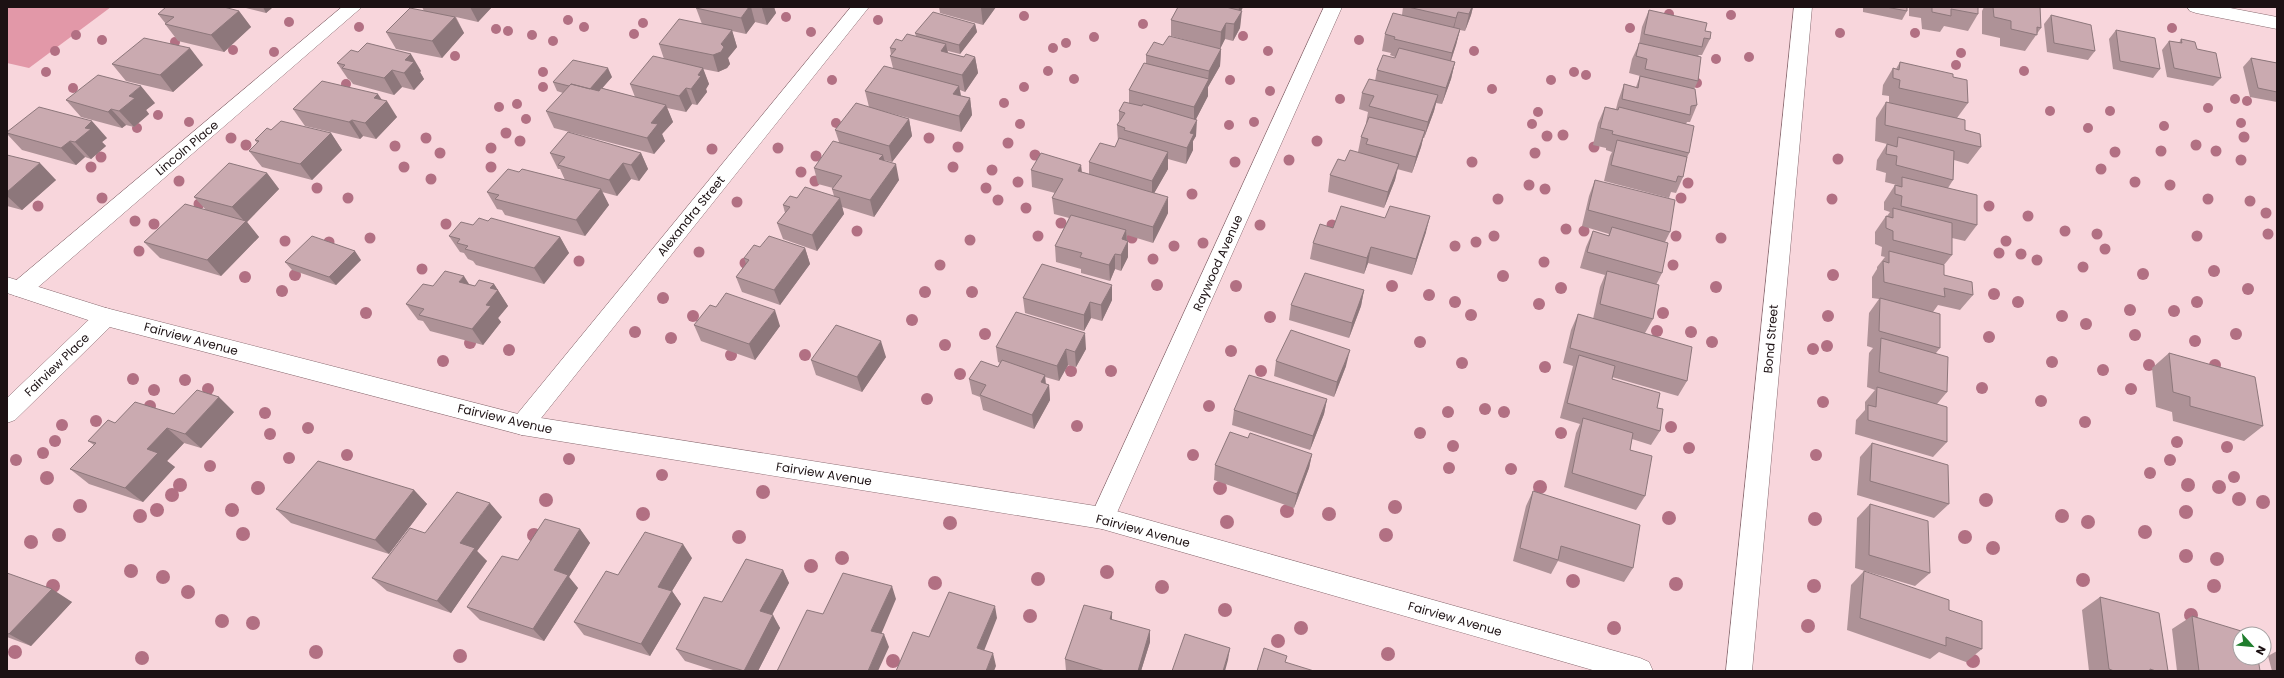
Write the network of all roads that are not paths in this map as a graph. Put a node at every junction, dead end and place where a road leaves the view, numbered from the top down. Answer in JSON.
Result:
{"nodes":[{"id":1,"x":353,"y":7,"type":"edge"},
{"id":2,"x":860,"y":7,"type":"edge"},
{"id":3,"x":1333,"y":7,"type":"edge"},
{"id":4,"x":1803,"y":7,"type":"edge"},
{"id":5,"x":2196,"y":7,"type":"edge"},
{"id":6,"x":2277,"y":23,"type":"edge"},
{"id":7,"x":14,"y":287,"type":"edge"},
{"id":8,"x":106,"y":316,"type":"junction"},
{"id":9,"x":7,"y":413,"type":"edge"},
{"id":10,"x":522,"y":425,"type":"junction"},
{"id":11,"x":1102,"y":518,"type":"junction"},
{"id":12,"x":1640,"y":671,"type":"edge"},
{"id":13,"x":1739,"y":671,"type":"edge"}],
"edges":[{"from":1,"to":7,"type":"street","name":"Lincoln Place"},
{"from":2,"to":10,"type":"street","name":"Alexandra Street"},
{"from":3,"to":11,"type":"street","name":"Raywood Avenue"},
{"from":4,"to":13,"type":"street","name":"Bond Street"},
{"from":5,"to":6,"type":"street"},
{"from":7,"to":8,"type":"street","name":"Fairview Avenue"},
{"from":8,"to":9,"type":"street","name":"Fairview Place"},
{"from":8,"to":10,"type":"street","name":"Fairview Avenue"},
{"from":10,"to":11,"type":"street","name":"Fairview Avenue"},
{"from":11,"to":12,"type":"street","name":"Fairview Avenue"}]}
